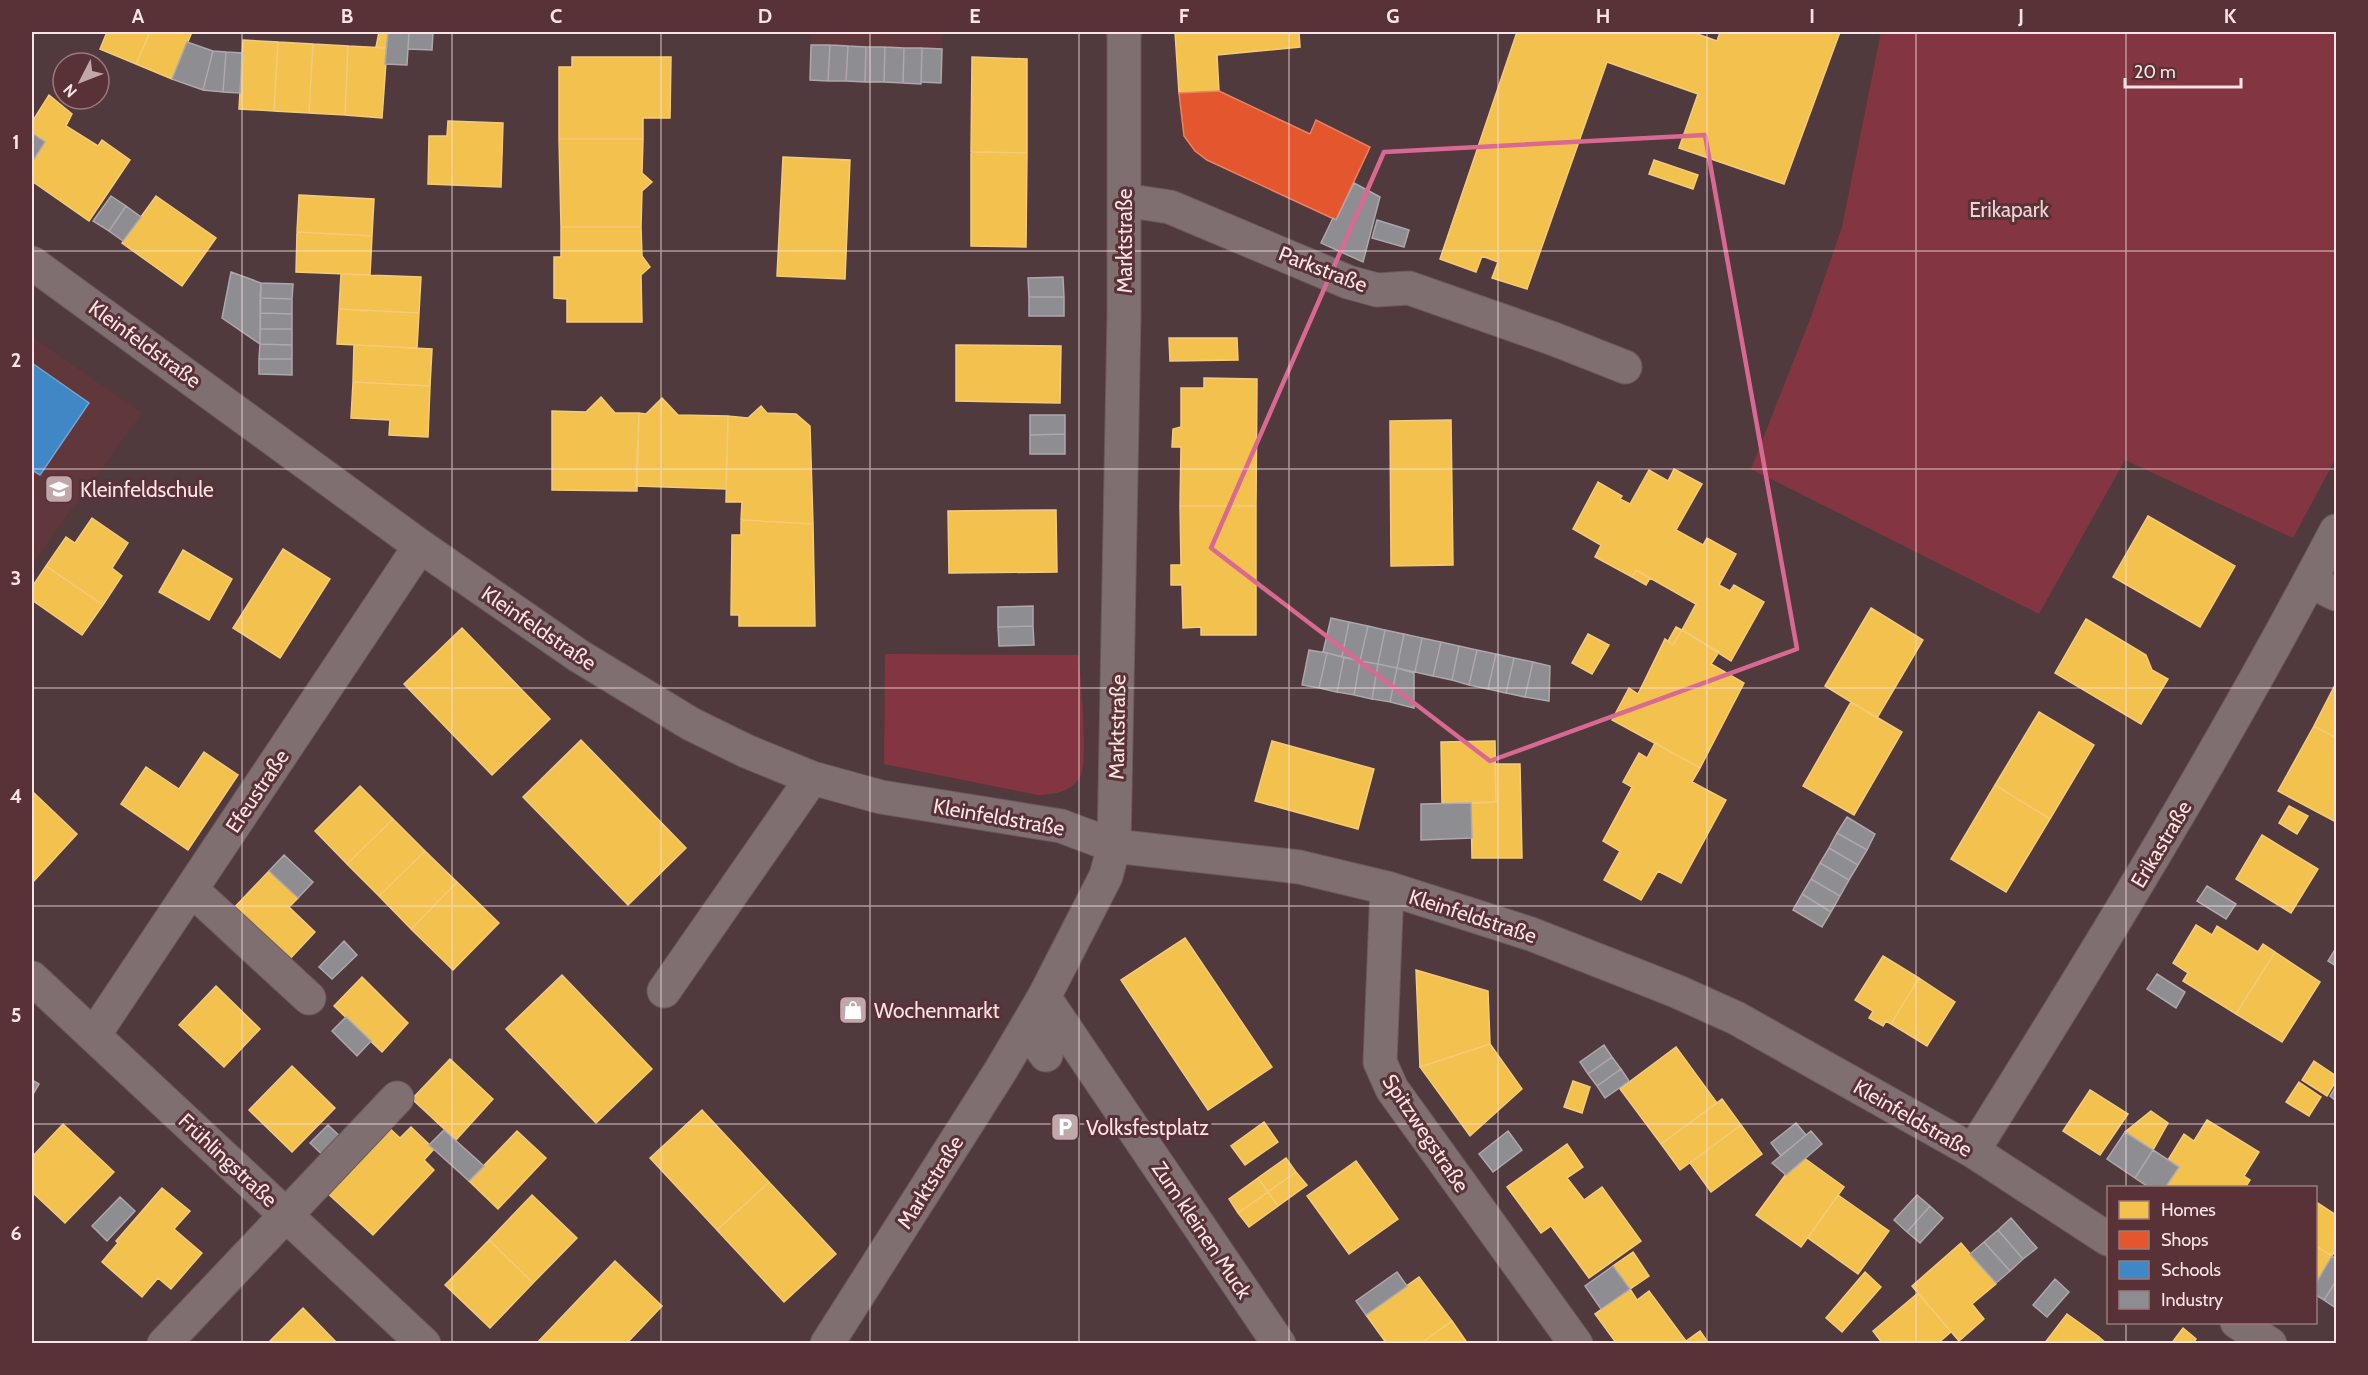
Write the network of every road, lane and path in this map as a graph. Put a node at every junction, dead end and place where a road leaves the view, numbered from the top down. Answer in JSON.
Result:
{"nodes":[{"id":1,"x":1124,"y":32,"type":"edge"},
{"id":2,"x":1124,"y":200,"type":"junction"},
{"id":3,"x":32,"y":263,"type":"edge"},
{"id":4,"x":1625,"y":367,"type":"dead end"},
{"id":5,"x":2337,"y":531,"type":"edge"},
{"id":6,"x":420,"y":546,"type":"junction"},
{"id":7,"x":2323,"y":587,"type":"edge"},
{"id":8,"x":812,"y":778,"type":"junction"},
{"id":9,"x":1114,"y":846,"type":"junction"},
{"id":10,"x":1387,"y":888,"type":"junction"},
{"id":11,"x":192,"y":890,"type":"junction"},
{"id":12,"x":32,"y":978,"type":"edge"},
{"id":13,"x":664,"y":991,"type":"dead end"},
{"id":14,"x":1044,"y":998,"type":"junction"},
{"id":15,"x":309,"y":999,"type":"dead end"},
{"id":16,"x":1026,"y":1028,"type":"junction"},
{"id":17,"x":94,"y":1035,"type":"junction"},
{"id":18,"x":1046,"y":1055,"type":"dead end"},
{"id":19,"x":397,"y":1098,"type":"dead end"},
{"id":20,"x":1973,"y":1151,"type":"junction"},
{"id":21,"x":288,"y":1215,"type":"junction"},
{"id":22,"x":2107,"y":1238,"type":"edge"},
{"id":23,"x":2239,"y":1324,"type":"edge"},
{"id":24,"x":164,"y":1344,"type":"edge"},
{"id":25,"x":424,"y":1344,"type":"edge"},
{"id":26,"x":827,"y":1344,"type":"edge"},
{"id":27,"x":1279,"y":1344,"type":"edge"},
{"id":28,"x":1576,"y":1344,"type":"edge"},
{"id":29,"x":2270,"y":1344,"type":"edge"}],
"edges":[{"from":1,"to":2,"type":"street","name":"Marktstraße"},
{"from":2,"to":4,"type":"street","name":"Parkstraße"},
{"from":2,"to":9,"type":"street","name":"Marktstraße"},
{"from":3,"to":6,"type":"street","name":"Kleinfeldstraße"},
{"from":5,"to":7,"type":"street","name":"Erikastraße"},
{"from":6,"to":8,"type":"street","name":"Kleinfeldstraße"},
{"from":6,"to":11,"type":"street","name":"Efeustraße"},
{"from":7,"to":20,"type":"street","name":"Erikastraße"},
{"from":8,"to":9,"type":"street","name":"Kleinfeldstraße"},
{"from":8,"to":13,"type":"street"},
{"from":9,"to":10,"type":"street","name":"Kleinfeldstraße"},
{"from":9,"to":14,"type":"street","name":"Marktstraße"},
{"from":10,"to":20,"type":"street","name":"Kleinfeldstraße"},
{"from":10,"to":28,"type":"street","name":"Spitzwegstraße"},
{"from":11,"to":15,"type":"street"},
{"from":11,"to":17,"type":"street","name":"Efeustraße"},
{"from":12,"to":17,"type":"street","name":"Frühlingstraße"},
{"from":14,"to":16,"type":"street","name":"Marktstraße"},
{"from":14,"to":27,"type":"street","name":"Zum kleinen Muck"},
{"from":16,"to":18,"type":"street"},
{"from":16,"to":26,"type":"street","name":"Marktstraße"},
{"from":17,"to":21,"type":"street","name":"Frühlingstraße"},
{"from":19,"to":21,"type":"street"},
{"from":20,"to":22,"type":"street","name":"Kleinfeldstraße"},
{"from":21,"to":24,"type":"street"},
{"from":21,"to":25,"type":"street","name":"Frühlingstraße"},
{"from":23,"to":29,"type":"street"}]}
